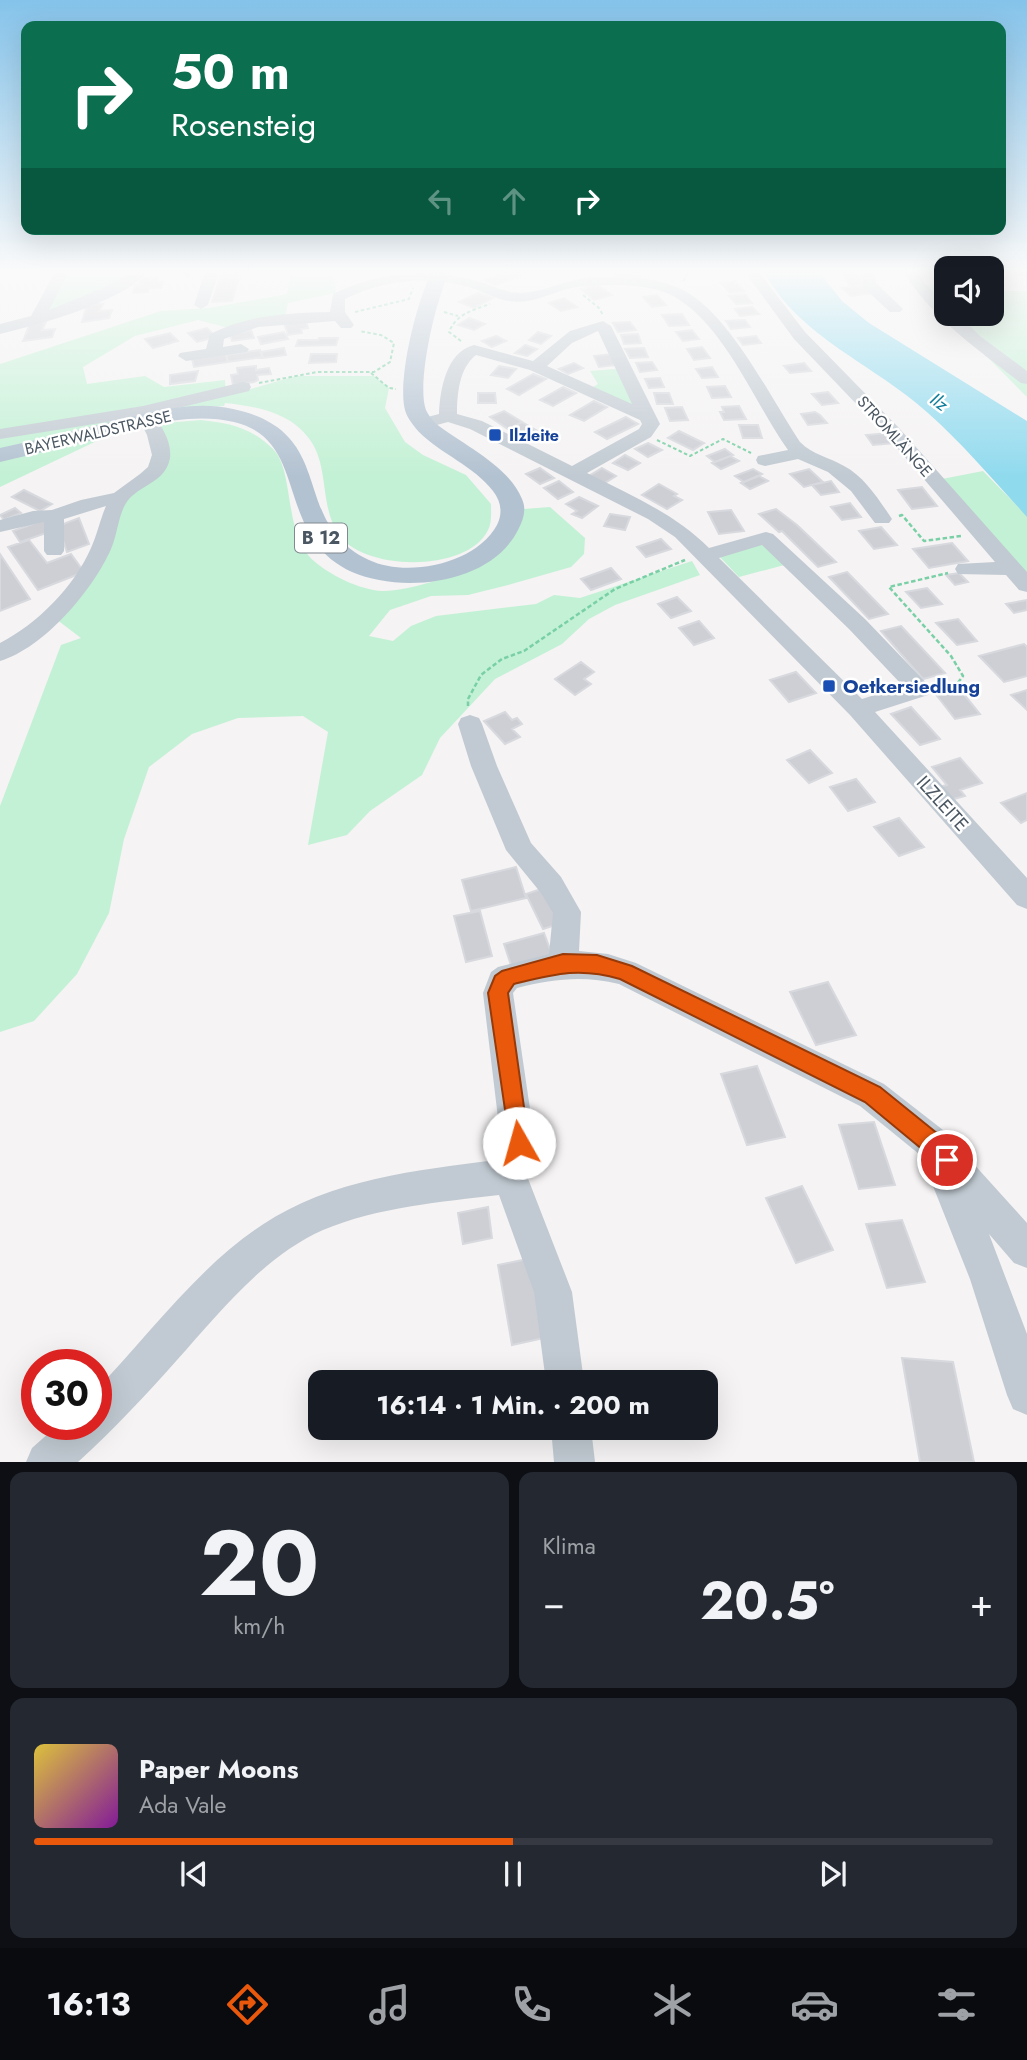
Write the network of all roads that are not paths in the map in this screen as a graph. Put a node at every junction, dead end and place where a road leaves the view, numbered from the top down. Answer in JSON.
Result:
{"nodes":[{"id":1,"x":216,"y":340,"type":"edge"},
{"id":2,"x":421,"y":340,"type":"edge"},
{"id":3,"x":567,"y":340,"type":"edge"},
{"id":4,"x":610,"y":340,"type":"edge"},
{"id":5,"x":724,"y":340,"type":"edge"},
{"id":6,"x":805,"y":340,"type":"edge"},
{"id":7,"x":976,"y":340,"type":"edge"},
{"id":8,"x":241,"y":349,"type":"dead end"},
{"id":9,"x":214,"y":352,"type":"junction"},
{"id":10,"x":186,"y":356,"type":"dead end"},
{"id":11,"x":536,"y":367,"type":"junction"},
{"id":12,"x":1027,"y":379,"type":"edge"},
{"id":13,"x":243,"y":387,"type":"road end"},
{"id":14,"x":145,"y":415,"type":"junction"},
{"id":15,"x":448,"y":417,"type":"junction"},
{"id":16,"x":422,"y":424,"type":"junction"},
{"id":17,"x":646,"y":426,"type":"junction"},
{"id":18,"x":0,"y":435,"type":"edge"},
{"id":19,"x":801,"y":453,"type":"junction"},
{"id":20,"x":0,"y":455,"type":"edge"},
{"id":21,"x":765,"y":460,"type":"road end"},
{"id":22,"x":572,"y":474,"type":"junction"},
{"id":23,"x":119,"y":498,"type":"junction"},
{"id":24,"x":54,"y":516,"type":"junction"},
{"id":25,"x":882,"y":519,"type":"dead end"},
{"id":26,"x":0,"y":526,"type":"edge"},
{"id":27,"x":54,"y":551,"type":"dead end"},
{"id":28,"x":706,"y":555,"type":"junction"},
{"id":29,"x":1012,"y":568,"type":"junction"},
{"id":30,"x":965,"y":569,"type":"road end"},
{"id":31,"x":1027,"y":585,"type":"edge"},
{"id":32,"x":0,"y":653,"type":"edge"},
{"id":33,"x":858,"y":709,"type":"junction"},
{"id":34,"x":469,"y":712,"type":"road end"},
{"id":35,"x":1027,"y":897,"type":"edge"},
{"id":36,"x":563,"y":963,"type":"junction"},
{"id":37,"x":931,"y":1142,"type":"junction"},
{"id":38,"x":510,"y":1176,"type":"junction"},
{"id":39,"x":1027,"y":1250,"type":"edge"},
{"id":40,"x":563,"y":1370,"type":"edge"},
{"id":41,"x":1027,"y":1395,"type":"edge"},
{"id":42,"x":112,"y":1401,"type":"edge"},
{"id":43,"x":71,"y":1440,"type":"edge"},
{"id":44,"x":572,"y":1440,"type":"edge"},
{"id":45,"x":46,"y":1461,"type":"edge"},
{"id":46,"x":575,"y":1461,"type":"edge"}],
"edges":[{"from":1,"to":9,"type":"street"},
{"from":2,"to":16,"type":"main road"},
{"from":3,"to":11,"type":"street"},
{"from":4,"to":17,"type":"street"},
{"from":5,"to":19,"type":"street"},
{"from":6,"to":29,"type":"street","name":"STROMLÄNGE"},
{"from":7,"to":12,"type":"street"},
{"from":8,"to":9,"type":"street"},
{"from":9,"to":10,"type":"street"},
{"from":11,"to":15,"type":"street"},
{"from":11,"to":17,"type":"street"},
{"from":13,"to":14,"type":"street"},
{"from":14,"to":16,"type":"main road","name":"BAYERWALDSTRASSE","number":"B 12"},
{"from":14,"to":18,"type":"street"},
{"from":14,"to":20,"type":"main road","name":"BAYERWALDSTRASSE","number":"B 12"},
{"from":14,"to":23,"type":"street"},
{"from":15,"to":16,"type":"street"},
{"from":15,"to":22,"type":"street","name":"ILZLEITE"},
{"from":17,"to":22,"type":"street"},
{"from":19,"to":21,"type":"street"},
{"from":19,"to":25,"type":"street"},
{"from":22,"to":28,"type":"street","name":"ILZLEITE"},
{"from":23,"to":24,"type":"street"},
{"from":23,"to":32,"type":"street"},
{"from":24,"to":26,"type":"street"},
{"from":24,"to":27,"type":"street"},
{"from":28,"to":33,"type":"street","name":"ILZLEITE"},
{"from":28,"to":33,"type":"street"},
{"from":29,"to":30,"type":"street"},
{"from":29,"to":31,"type":"street","name":"STROMLÄNGE"},
{"from":33,"to":35,"type":"street","name":"ILZLEITE"},
{"from":34,"to":36,"type":"street"},
{"from":36,"to":37,"type":"street"},
{"from":36,"to":38,"type":"street"},
{"from":37,"to":39,"type":"street"},
{"from":37,"to":41,"type":"street"},
{"from":38,"to":40,"type":"street"},
{"from":38,"to":42,"type":"street"},
{"from":43,"to":45,"type":"street"},
{"from":44,"to":46,"type":"street"}]}
